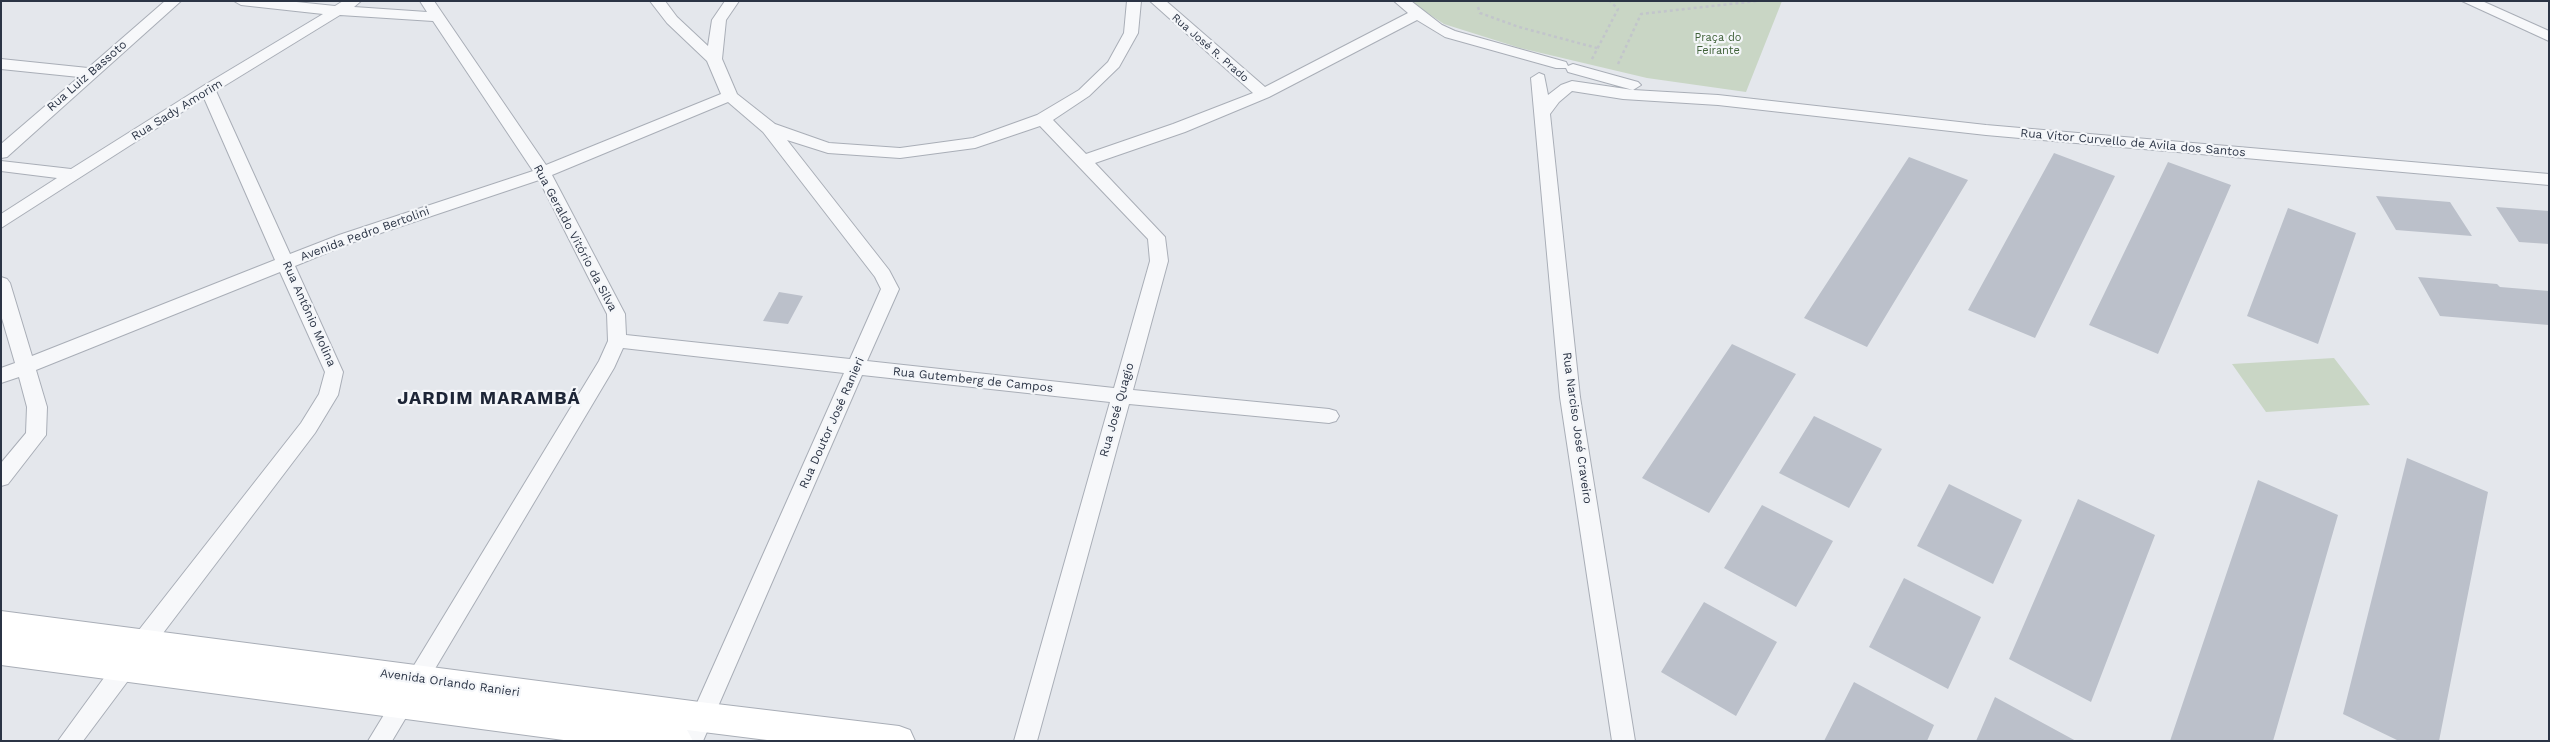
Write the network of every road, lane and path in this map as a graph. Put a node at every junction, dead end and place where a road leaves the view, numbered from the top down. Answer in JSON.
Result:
{"nodes":[{"id":1,"x":174,"y":1,"type":"edge"},
{"id":2,"x":241,"y":1,"type":"edge"},
{"id":3,"x":354,"y":1,"type":"edge"},
{"id":4,"x":658,"y":1,"type":"edge"},
{"id":5,"x":732,"y":1,"type":"edge"},
{"id":6,"x":1134,"y":1,"type":"edge"},
{"id":7,"x":1157,"y":1,"type":"edge"},
{"id":8,"x":1401,"y":1,"type":"edge"},
{"id":9,"x":1611,"y":1,"type":"edge"},
{"id":10,"x":1713,"y":1,"type":"edge"},
{"id":11,"x":1757,"y":1,"type":"edge"},
{"id":12,"x":2469,"y":1,"type":"edge"},
{"id":13,"x":1718,"y":6,"type":"junction"},
{"id":14,"x":1478,"y":7,"type":"dead end"},
{"id":15,"x":432,"y":9,"type":"edge"},
{"id":16,"x":340,"y":11,"type":"junction"},
{"id":17,"x":1419,"y":13,"type":"junction"},
{"id":18,"x":2549,"y":37,"type":"edge"},
{"id":19,"x":1506,"y":48,"type":"junction"},
{"id":20,"x":1597,"y":48,"type":"junction"},
{"id":21,"x":714,"y":59,"type":"junction"},
{"id":22,"x":1590,"y":61,"type":"dead end"},
{"id":23,"x":1,"y":64,"type":"edge"},
{"id":24,"x":1617,"y":66,"type":"dead end"},
{"id":25,"x":1567,"y":67,"type":"junction"},
{"id":26,"x":90,"y":73,"type":"junction"},
{"id":27,"x":1539,"y":75,"type":"junction"},
{"id":28,"x":1569,"y":87,"type":"junction"},
{"id":29,"x":208,"y":89,"type":"junction"},
{"id":30,"x":1264,"y":94,"type":"junction"},
{"id":31,"x":730,"y":96,"type":"junction"},
{"id":32,"x":1718,"y":100,"type":"junction"},
{"id":33,"x":1542,"y":114,"type":"junction"},
{"id":34,"x":1042,"y":119,"type":"junction"},
{"id":35,"x":769,"y":128,"type":"junction"},
{"id":36,"x":1,"y":153,"type":"edge"},
{"id":37,"x":1084,"y":161,"type":"junction"},
{"id":38,"x":1,"y":166,"type":"edge"},
{"id":39,"x":543,"y":173,"type":"junction"},
{"id":40,"x":74,"y":175,"type":"junction"},
{"id":41,"x":2549,"y":180,"type":"edge"},
{"id":42,"x":1,"y":222,"type":"edge"},
{"id":43,"x":286,"y":262,"type":"junction"},
{"id":44,"x":1,"y":283,"type":"edge"},
{"id":45,"x":617,"y":341,"type":"junction"},
{"id":46,"x":24,"y":366,"type":"junction"},
{"id":47,"x":857,"y":368,"type":"junction"},
{"id":48,"x":1,"y":376,"type":"edge"},
{"id":49,"x":1120,"y":396,"type":"junction"},
{"id":50,"x":1329,"y":416,"type":"dead end"},
{"id":51,"x":1,"y":478,"type":"edge"},
{"id":52,"x":1,"y":624,"type":"edge"},
{"id":53,"x":1,"y":651,"type":"edge"},
{"id":54,"x":134,"y":655,"type":"junction"},
{"id":55,"x":411,"y":690,"type":"junction"},
{"id":56,"x":696,"y":729,"type":"edge"},
{"id":57,"x":69,"y":741,"type":"edge"},
{"id":58,"x":379,"y":741,"type":"edge"},
{"id":59,"x":677,"y":741,"type":"edge"},
{"id":60,"x":899,"y":741,"type":"edge"},
{"id":61,"x":1025,"y":741,"type":"edge"},
{"id":62,"x":1624,"y":741,"type":"edge"}],
"edges":[{"from":1,"to":26,"type":"street","name":"Rua Luiz Bassoto"},
{"from":2,"to":16,"type":"street"},
{"from":3,"to":16,"type":"street","name":"Rua Sady Amorim"},
{"from":4,"to":21,"type":"street"},
{"from":5,"to":21,"type":"street"},
{"from":6,"to":34,"type":"street"},
{"from":7,"to":30,"type":"street","name":"Rua José R. Prado"},
{"from":8,"to":17,"type":"street","name":"Rua Vitor Curvello de Avila dos Santos"},
{"from":9,"to":20,"type":"path"},
{"from":10,"to":13,"type":"path"},
{"from":11,"to":13,"type":"path"},
{"from":12,"to":18,"type":"street"},
{"from":13,"to":24,"type":"path"},
{"from":14,"to":20,"type":"path"},
{"from":15,"to":16,"type":"street"},
{"from":15,"to":39,"type":"street","name":"Rua Geraldo Vitório da Silva"},
{"from":16,"to":29,"type":"street","name":"Rua Sady Amorim"},
{"from":17,"to":19,"type":"street","name":"Rua Vitor Curvello de Avila dos Santos"},
{"from":17,"to":30,"type":"street"},
{"from":19,"to":25,"type":"street","name":"Rua Vitor Curvello de Avila dos Santos"},
{"from":19,"to":27,"type":"street"},
{"from":20,"to":22,"type":"path"},
{"from":21,"to":31,"type":"street"},
{"from":23,"to":26,"type":"street"},
{"from":25,"to":27,"type":"street"},
{"from":25,"to":28,"type":"street"},
{"from":25,"to":32,"type":"street","name":"Rua Vitor Curvello de Avila dos Santos"},
{"from":26,"to":36,"type":"street","name":"Rua Luiz Bassoto"},
{"from":27,"to":28,"type":"street"},
{"from":27,"to":33,"type":"street","name":"Rua Narciso José Craveiro"},
{"from":28,"to":32,"type":"street","name":"Rua Vitor Curvello de Avila dos Santos"},
{"from":28,"to":33,"type":"street"},
{"from":29,"to":40,"type":"street","name":"Rua Sady Amorim"},
{"from":29,"to":43,"type":"street","name":"Rua Antônio Molina"},
{"from":30,"to":37,"type":"street"},
{"from":31,"to":35,"type":"street"},
{"from":31,"to":39,"type":"street","name":"Avenida Pedro Bertolini"},
{"from":32,"to":41,"type":"street","name":"Rua Vitor Curvello de Avila dos Santos"},
{"from":33,"to":62,"type":"street","name":"Rua Narciso José Craveiro"},
{"from":34,"to":35,"type":"street"},
{"from":34,"to":37,"type":"street","name":"Rua José Quagio"},
{"from":35,"to":47,"type":"street","name":"Rua Doutor José Ranieri"},
{"from":37,"to":49,"type":"street","name":"Rua José Quagio"},
{"from":38,"to":40,"type":"street"},
{"from":39,"to":43,"type":"street","name":"Avenida Pedro Bertolini"},
{"from":39,"to":45,"type":"street","name":"Rua Geraldo Vitório da Silva"},
{"from":40,"to":42,"type":"street","name":"Rua Sady Amorim"},
{"from":43,"to":46,"type":"street","name":"Avenida Pedro Bertolini"},
{"from":43,"to":54,"type":"street","name":"Rua Antônio Molina"},
{"from":44,"to":46,"type":"street"},
{"from":45,"to":47,"type":"street","name":"Rua Gutemberg de Campos"},
{"from":45,"to":55,"type":"street","name":"Rua Geraldo Vitório da Silva"},
{"from":46,"to":48,"type":"street","name":"Avenida Pedro Bertolini"},
{"from":46,"to":51,"type":"street"},
{"from":47,"to":49,"type":"street","name":"Rua Gutemberg de Campos"},
{"from":47,"to":56,"type":"street","name":"Rua Doutor José Ranieri"},
{"from":49,"to":50,"type":"street","name":"Rua Gutemberg de Campos"},
{"from":49,"to":61,"type":"street","name":"Rua José Quagio"},
{"from":52,"to":54,"type":"main road","name":"Avenida Orlando Ranieri"},
{"from":53,"to":54,"type":"main road","name":"Avenida Orlando Ranieri"},
{"from":54,"to":55,"type":"main road","name":"Avenida Orlando Ranieri"},
{"from":54,"to":57,"type":"street","name":"Rua Antônio Molina"},
{"from":55,"to":56,"type":"main road","name":"Avenida Orlando Ranieri"},
{"from":55,"to":58,"type":"street","name":"Rua Geraldo Vitório da Silva"},
{"from":55,"to":59,"type":"main road","name":"Avenida Orlando Ranieri"},
{"from":56,"to":60,"type":"main road","name":"Avenida Orlando Ranieri"}]}
